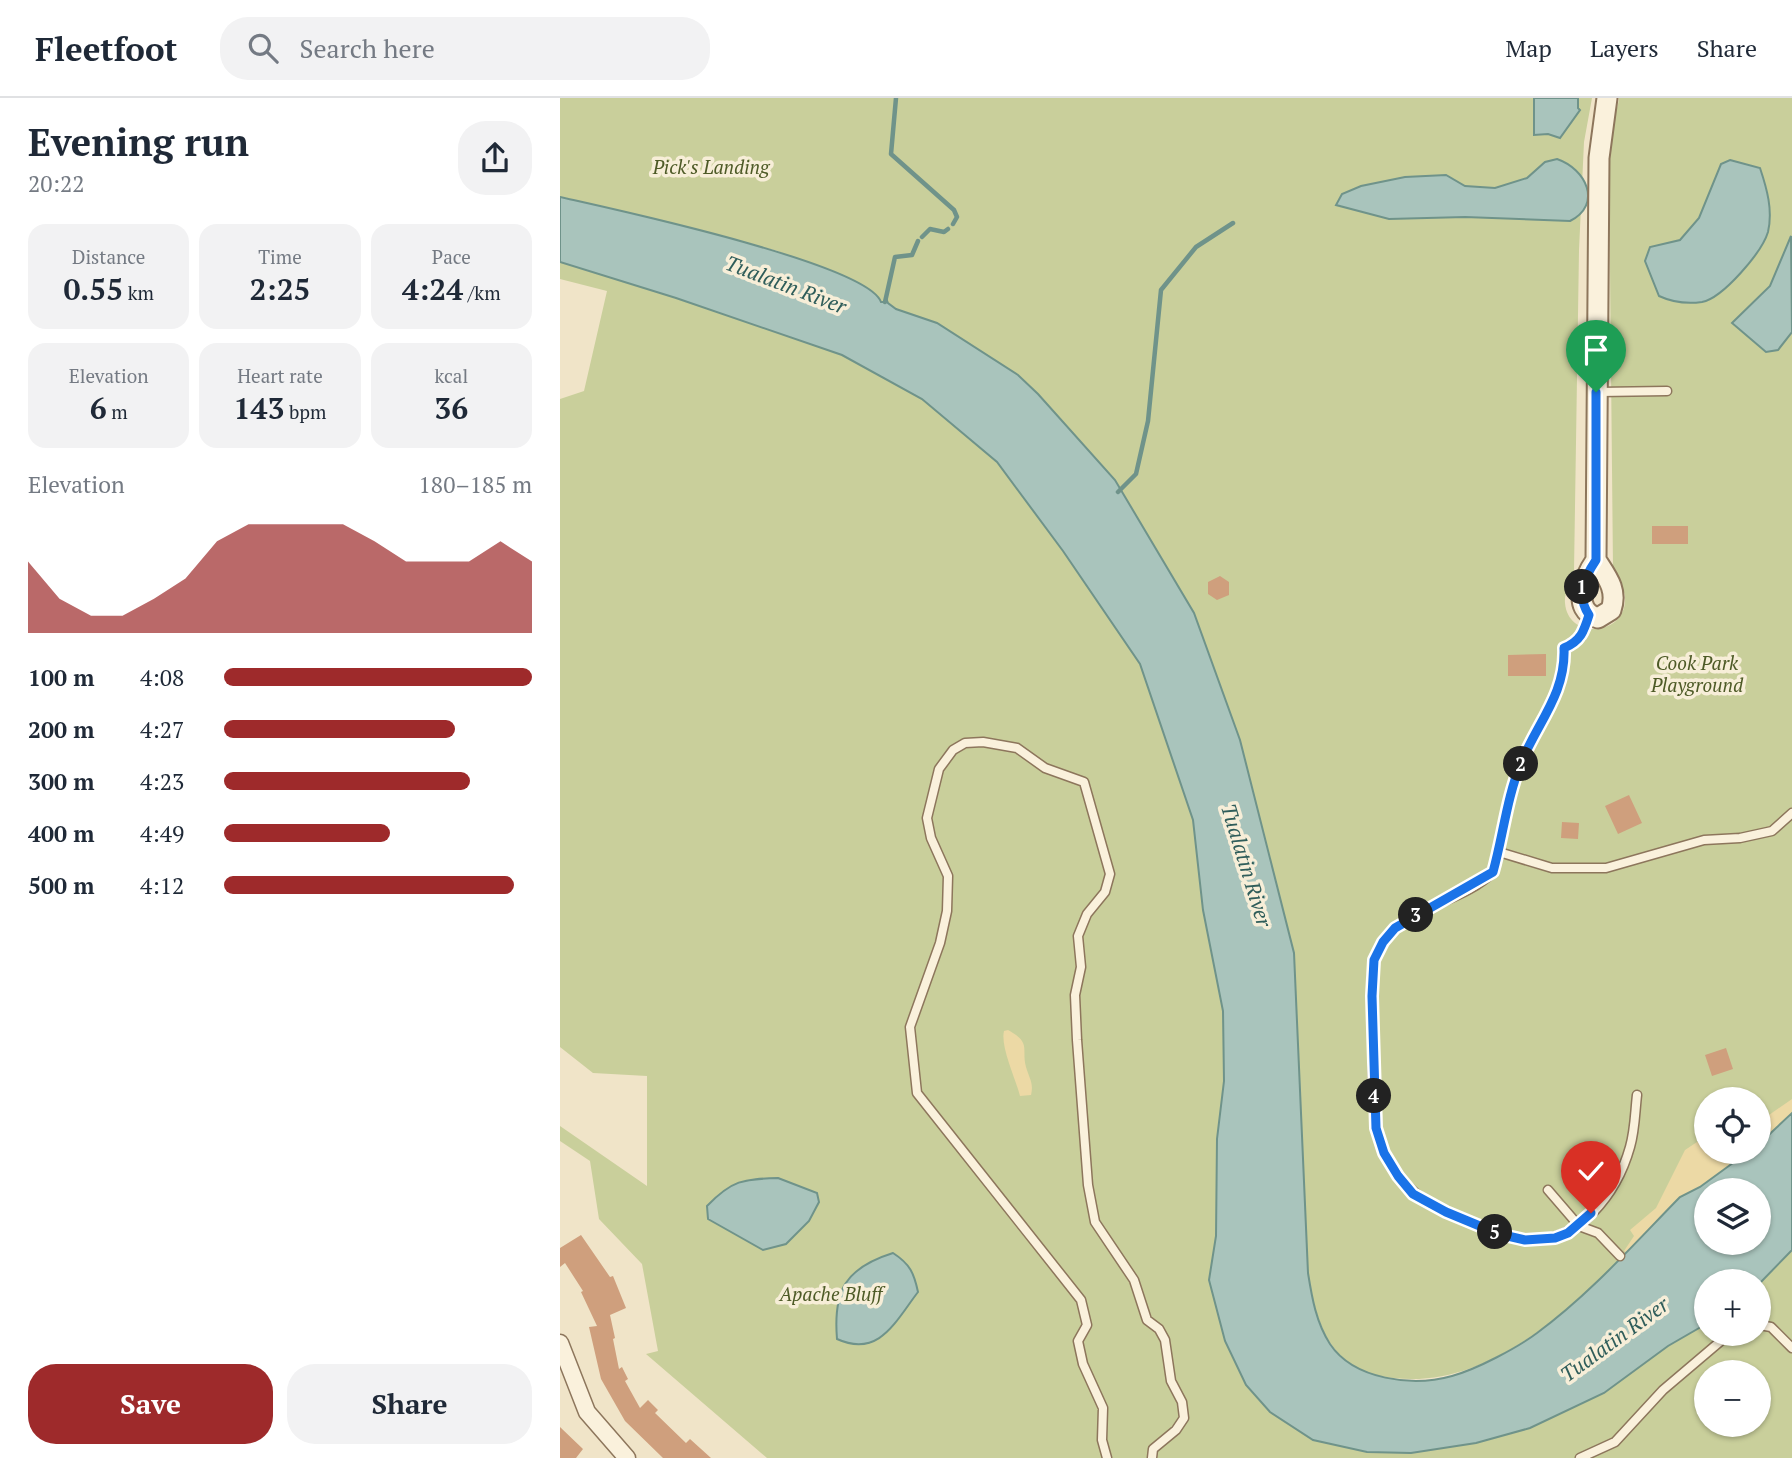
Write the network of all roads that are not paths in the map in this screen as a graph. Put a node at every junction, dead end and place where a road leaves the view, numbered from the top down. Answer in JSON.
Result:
{"nodes":[{"id":1,"x":1607,"y":98,"type":"edge"},
{"id":2,"x":1667,"y":391,"type":"dead end"},
{"id":3,"x":1596,"y":392,"type":"junction"},
{"id":4,"x":1596,"y":560,"type":"junction"},
{"id":5,"x":1589,"y":615,"type":"junction"},
{"id":6,"x":1792,"y":813,"type":"edge"},
{"id":7,"x":1499,"y":852,"type":"junction"},
{"id":8,"x":1637,"y":1095,"type":"dead end"},
{"id":9,"x":1548,"y":1190,"type":"dead end"},
{"id":10,"x":1579,"y":1226,"type":"junction"},
{"id":11,"x":1620,"y":1256,"type":"dead end"},
{"id":12,"x":1771,"y":1328,"type":"edge"},
{"id":13,"x":560,"y":1343,"type":"edge"},
{"id":14,"x":1715,"y":1346,"type":"edge"},
{"id":15,"x":1792,"y":1348,"type":"edge"},
{"id":16,"x":620,"y":1456,"type":"edge"},
{"id":17,"x":1107,"y":1458,"type":"edge"},
{"id":18,"x":1152,"y":1458,"type":"edge"},
{"id":19,"x":1580,"y":1458,"type":"edge"}],
"edges":[{"from":1,"to":3,"type":"street"},
{"from":2,"to":3,"type":"lane"},
{"from":3,"to":4,"type":"street"},
{"from":4,"to":5,"type":"street"},
{"from":4,"to":5,"type":"street"},
{"from":5,"to":7,"type":"lane"},
{"from":6,"to":7,"type":"lane"},
{"from":7,"to":10,"type":"lane"},
{"from":8,"to":10,"type":"lane"},
{"from":9,"to":10,"type":"lane"},
{"from":10,"to":11,"type":"lane"},
{"from":12,"to":15,"type":"lane"},
{"from":13,"to":16,"type":"street"},
{"from":14,"to":19,"type":"lane"},
{"from":17,"to":18,"type":"lane"}]}
